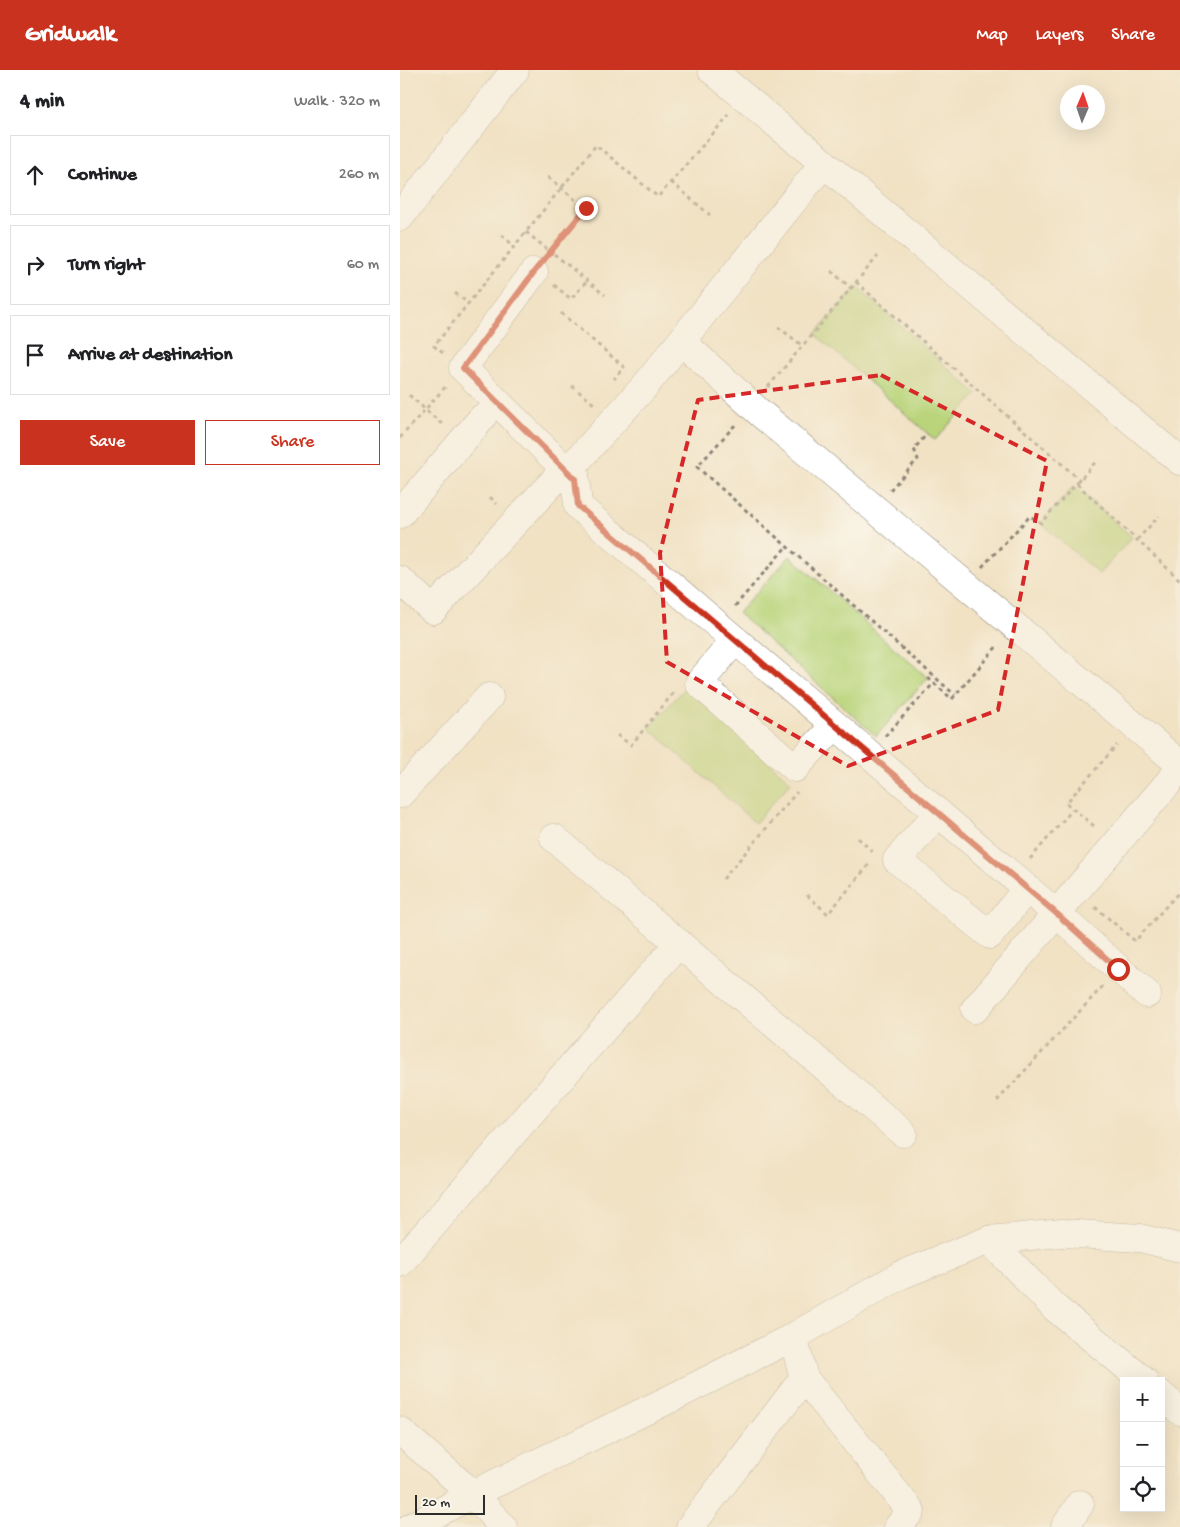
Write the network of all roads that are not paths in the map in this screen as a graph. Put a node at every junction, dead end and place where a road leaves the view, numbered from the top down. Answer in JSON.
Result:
{"nodes":[{"id":1,"x":515,"y":70,"type":"edge"},
{"id":2,"x":712,"y":70,"type":"edge"},
{"id":3,"x":824,"y":163,"type":"junction"},
{"id":4,"x":400,"y":217,"type":"edge"},
{"id":5,"x":542,"y":262,"type":"road end"},
{"id":6,"x":680,"y":341,"type":"junction"},
{"id":7,"x":482,"y":418,"type":"dead end"},
{"id":8,"x":1176,"y":450,"type":"edge"},
{"id":9,"x":570,"y":474,"type":"junction"},
{"id":10,"x":400,"y":514,"type":"edge"},
{"id":11,"x":400,"y":580,"type":"edge"},
{"id":12,"x":735,"y":640,"type":"junction"},
{"id":13,"x":488,"y":697,"type":"dead end"},
{"id":14,"x":834,"y":725,"type":"junction"},
{"id":15,"x":1180,"y":764,"type":"edge"},
{"id":16,"x":1180,"y":769,"type":"edge"},
{"id":17,"x":400,"y":794,"type":"edge"},
{"id":18,"x":938,"y":813,"type":"junction"},
{"id":19,"x":554,"y":838,"type":"dead end"},
{"id":20,"x":1026,"y":877,"type":"junction"},
{"id":21,"x":1057,"y":914,"type":"junction"},
{"id":22,"x":678,"y":943,"type":"junction"},
{"id":23,"x":1147,"y":994,"type":"dead end"},
{"id":24,"x":976,"y":1009,"type":"dead end"},
{"id":25,"x":903,"y":1133,"type":"dead end"},
{"id":26,"x":989,"y":1240,"type":"junction"},
{"id":27,"x":1180,"y":1248,"type":"edge"},
{"id":28,"x":400,"y":1263,"type":"edge"},
{"id":29,"x":793,"y":1337,"type":"junction"},
{"id":30,"x":1139,"y":1377,"type":"edge"},
{"id":31,"x":804,"y":1378,"type":"junction"},
{"id":32,"x":1165,"y":1398,"type":"edge"},
{"id":33,"x":1180,"y":1411,"type":"edge"},
{"id":34,"x":400,"y":1431,"type":"edge"},
{"id":35,"x":472,"y":1494,"type":"junction"},
{"id":36,"x":1080,"y":1504,"type":"dead end"},
{"id":37,"x":411,"y":1527,"type":"edge"},
{"id":38,"x":503,"y":1527,"type":"edge"},
{"id":39,"x":690,"y":1527,"type":"edge"},
{"id":40,"x":898,"y":1527,"type":"edge"},
{"id":41,"x":1064,"y":1527,"type":"edge"}],
"edges":[{"from":1,"to":4,"type":"street"},
{"from":2,"to":3,"type":"street"},
{"from":3,"to":6,"type":"street"},
{"from":3,"to":8,"type":"street"},
{"from":5,"to":9,"type":"street"},
{"from":6,"to":9,"type":"street"},
{"from":6,"to":15,"type":"street"},
{"from":7,"to":10,"type":"street"},
{"from":9,"to":11,"type":"street"},
{"from":9,"to":12,"type":"street"},
{"from":12,"to":14,"type":"street"},
{"from":12,"to":14,"type":"street"},
{"from":13,"to":17,"type":"street"},
{"from":14,"to":18,"type":"street"},
{"from":16,"to":21,"type":"street"},
{"from":18,"to":20,"type":"street"},
{"from":18,"to":20,"type":"street"},
{"from":19,"to":22,"type":"street"},
{"from":20,"to":21,"type":"street"},
{"from":21,"to":23,"type":"street"},
{"from":21,"to":24,"type":"street"},
{"from":22,"to":25,"type":"street"},
{"from":22,"to":28,"type":"street"},
{"from":26,"to":27,"type":"street"},
{"from":26,"to":29,"type":"street"},
{"from":26,"to":30,"type":"street"},
{"from":29,"to":31,"type":"street"},
{"from":29,"to":35,"type":"street"},
{"from":31,"to":39,"type":"street"},
{"from":31,"to":40,"type":"street"},
{"from":32,"to":33,"type":"street"},
{"from":34,"to":35,"type":"street"},
{"from":35,"to":37,"type":"street"},
{"from":35,"to":38,"type":"street"},
{"from":36,"to":41,"type":"street"}]}
